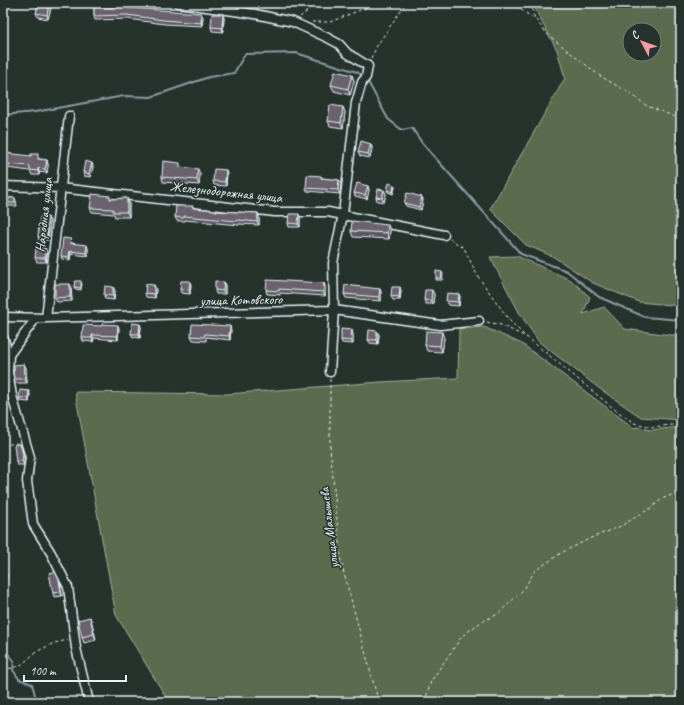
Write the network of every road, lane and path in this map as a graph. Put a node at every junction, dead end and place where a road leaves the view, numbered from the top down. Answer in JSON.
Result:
{"nodes":[{"id":1,"x":178,"y":3,"type":"edge"},
{"id":2,"x":318,"y":3,"type":"edge"},
{"id":3,"x":378,"y":3,"type":"edge"},
{"id":4,"x":406,"y":3,"type":"edge"},
{"id":5,"x":511,"y":3,"type":"edge"},
{"id":6,"x":530,"y":3,"type":"edge"},
{"id":7,"x":536,"y":20,"type":"junction"},
{"id":8,"x":293,"y":22,"type":"junction"},
{"id":9,"x":308,"y":22,"type":"dead end"},
{"id":10,"x":368,"y":66,"type":"junction"},
{"id":11,"x":69,"y":116,"type":"dead end"},
{"id":12,"x":681,"y":119,"type":"edge"},
{"id":13,"x":3,"y":186,"type":"edge"},
{"id":14,"x":60,"y":188,"type":"junction"},
{"id":15,"x":343,"y":214,"type":"junction"},
{"id":16,"x":444,"y":235,"type":"joint"},
{"id":17,"x":334,"y":310,"type":"junction"},
{"id":18,"x":3,"y":317,"type":"edge"},
{"id":19,"x":36,"y":318,"type":"junction"},
{"id":20,"x":46,"y":318,"type":"junction"},
{"id":21,"x":479,"y":321,"type":"joint"},
{"id":22,"x":3,"y":337,"type":"edge"},
{"id":23,"x":528,"y":338,"type":"junction"},
{"id":24,"x":9,"y":355,"type":"junction"},
{"id":25,"x":330,"y":372,"type":"joint"},
{"id":26,"x":681,"y":424,"type":"edge"},
{"id":27,"x":26,"y":443,"type":"junction"},
{"id":28,"x":3,"y":445,"type":"edge"},
{"id":29,"x":681,"y":490,"type":"edge"},
{"id":30,"x":75,"y":639,"type":"junction"},
{"id":31,"x":3,"y":670,"type":"edge"},
{"id":32,"x":89,"y":702,"type":"edge"},
{"id":33,"x":381,"y":702,"type":"edge"},
{"id":34,"x":425,"y":702,"type":"edge"}],
"edges":[{"from":1,"to":8,"type":"street"},
{"from":2,"to":8,"type":"path"},
{"from":3,"to":9,"type":"path"},
{"from":4,"to":10,"type":"path"},
{"from":5,"to":7,"type":"path"},
{"from":6,"to":7,"type":"path"},
{"from":7,"to":12,"type":"path"},
{"from":8,"to":10,"type":"street"},
{"from":10,"to":15,"type":"street"},
{"from":11,"to":14,"type":"street","name":"Народная улица"},
{"from":13,"to":14,"type":"street","name":"Железнодорожная улица"},
{"from":14,"to":15,"type":"street","name":"Железнодорожная улица"},
{"from":14,"to":20,"type":"street","name":"Народная улица"},
{"from":15,"to":16,"type":"street","name":"Железнодорожная улица"},
{"from":15,"to":17,"type":"street"},
{"from":16,"to":23,"type":"path"},
{"from":17,"to":20,"type":"street","name":"улица Котовского"},
{"from":17,"to":21,"type":"street","name":"улица Котовского"},
{"from":17,"to":25,"type":"street"},
{"from":18,"to":19,"type":"street","name":"улица Котовского"},
{"from":19,"to":20,"type":"street","name":"улица Котовского"},
{"from":19,"to":24,"type":"street"},
{"from":21,"to":23,"type":"path"},
{"from":22,"to":24,"type":"street"},
{"from":23,"to":26,"type":"path"},
{"from":24,"to":27,"type":"street"},
{"from":25,"to":33,"type":"path","name":"улица Малышева"},
{"from":27,"to":28,"type":"path"},
{"from":27,"to":30,"type":"street"},
{"from":29,"to":34,"type":"path"},
{"from":30,"to":31,"type":"path"},
{"from":30,"to":32,"type":"street"}]}
